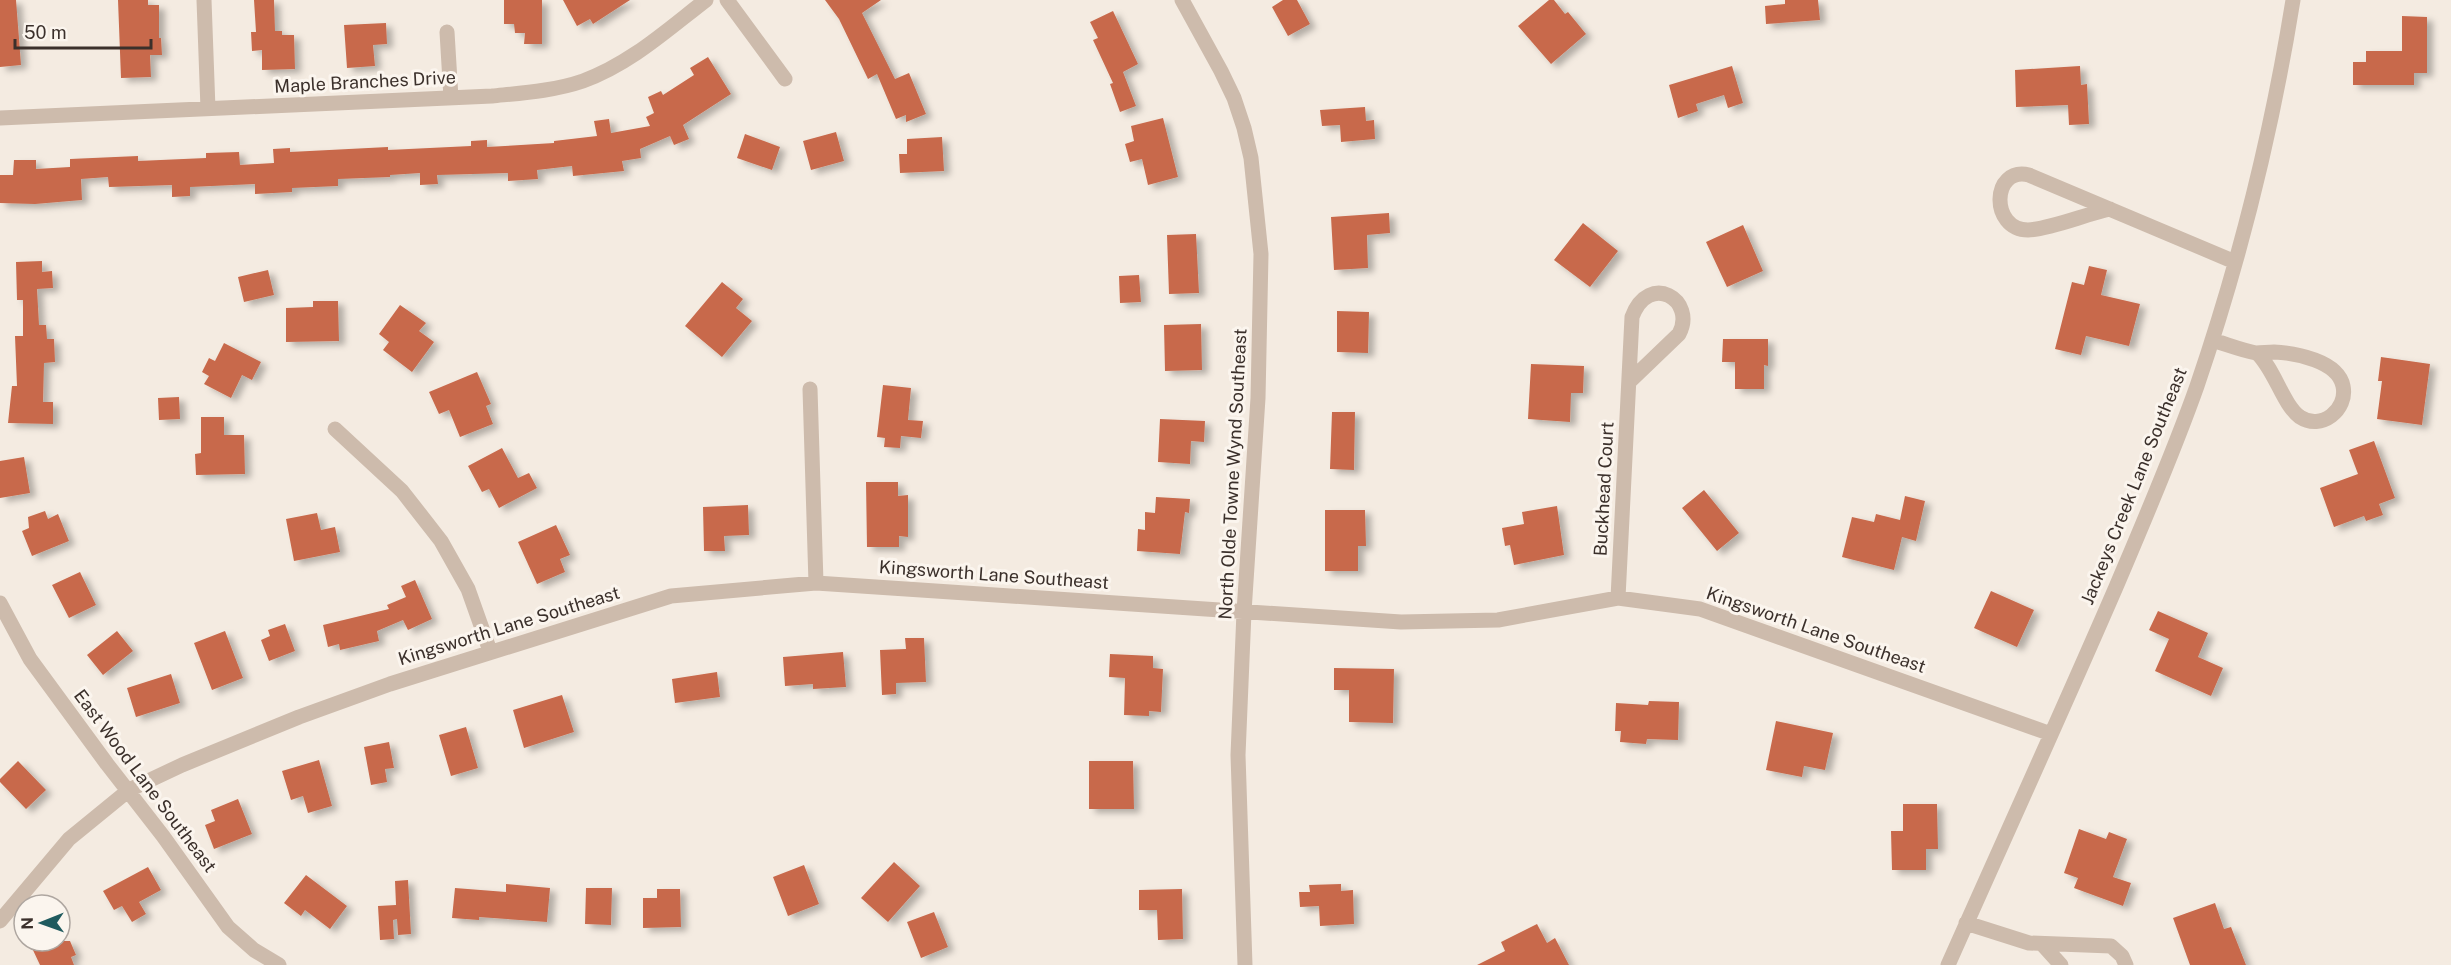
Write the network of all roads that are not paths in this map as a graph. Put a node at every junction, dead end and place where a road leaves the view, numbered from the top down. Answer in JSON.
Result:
{"nodes":[{"id":1,"x":204,"y":0,"type":"edge"},
{"id":2,"x":706,"y":0,"type":"edge"},
{"id":3,"x":727,"y":0,"type":"edge"},
{"id":4,"x":1182,"y":0,"type":"edge"},
{"id":5,"x":2293,"y":0,"type":"edge"},
{"id":6,"x":447,"y":32,"type":"dead end"},
{"id":7,"x":785,"y":79,"type":"dead end"},
{"id":8,"x":451,"y":98,"type":"junction"},
{"id":9,"x":208,"y":109,"type":"junction"},
{"id":10,"x":0,"y":118,"type":"edge"},
{"id":11,"x":2110,"y":209,"type":"junction"},
{"id":12,"x":2235,"y":261,"type":"junction"},
{"id":13,"x":2212,"y":340,"type":"junction"},
{"id":14,"x":2257,"y":353,"type":"junction"},
{"id":15,"x":1629,"y":382,"type":"junction"},
{"id":16,"x":810,"y":389,"type":"dead end"},
{"id":17,"x":335,"y":429,"type":"dead end"},
{"id":18,"x":816,"y":583,"type":"junction"},
{"id":19,"x":1618,"y":598,"type":"junction"},
{"id":20,"x":0,"y":603,"type":"edge"},
{"id":21,"x":1244,"y":612,"type":"junction"},
{"id":22,"x":490,"y":651,"type":"junction"},
{"id":23,"x":2051,"y":734,"type":"junction"},
{"id":24,"x":129,"y":790,"type":"junction"},
{"id":25,"x":0,"y":921,"type":"edge"},
{"id":26,"x":1966,"y":923,"type":"junction"},
{"id":27,"x":2042,"y":944,"type":"junction"},
{"id":28,"x":279,"y":965,"type":"edge"},
{"id":29,"x":1245,"y":965,"type":"edge"},
{"id":30,"x":1948,"y":965,"type":"edge"},
{"id":31,"x":2061,"y":965,"type":"edge"},
{"id":32,"x":2126,"y":965,"type":"edge"}],
"edges":[{"from":1,"to":9,"type":"street"},
{"from":2,"to":8,"type":"street","name":"Maple Branches Drive"},
{"from":3,"to":7,"type":"street"},
{"from":4,"to":21,"type":"street","name":"North Olde Towne Wynd Southeast"},
{"from":5,"to":12,"type":"street","name":"Jackeys Creek Lane Southeast"},
{"from":6,"to":8,"type":"street"},
{"from":8,"to":9,"type":"street","name":"Maple Branches Drive"},
{"from":9,"to":10,"type":"street","name":"Maple Branches Drive"},
{"from":11,"to":11,"type":"street"},
{"from":11,"to":12,"type":"street"},
{"from":12,"to":13,"type":"street","name":"Jackeys Creek Lane Southeast"},
{"from":13,"to":14,"type":"street"},
{"from":13,"to":23,"type":"street","name":"Jackeys Creek Lane Southeast"},
{"from":14,"to":14,"type":"street"},
{"from":15,"to":15,"type":"street","name":"Buckhead Court"},
{"from":15,"to":19,"type":"street","name":"Buckhead Court"},
{"from":16,"to":18,"type":"street"},
{"from":17,"to":22,"type":"street"},
{"from":18,"to":21,"type":"street","name":"Kingsworth Lane Southeast"},
{"from":18,"to":22,"type":"street","name":"Kingsworth Lane Southeast"},
{"from":19,"to":21,"type":"street","name":"Kingsworth Lane Southeast"},
{"from":19,"to":23,"type":"street","name":"Kingsworth Lane Southeast"},
{"from":20,"to":24,"type":"street","name":"East Wood Lane Southeast"},
{"from":21,"to":29,"type":"street","name":"North Olde Towne Wynd Southeast"},
{"from":22,"to":24,"type":"street","name":"Kingsworth Lane Southeast"},
{"from":23,"to":26,"type":"street","name":"Jackeys Creek Lane Southeast"},
{"from":24,"to":25,"type":"street","name":"Kingsworth Lane Southeast"},
{"from":24,"to":28,"type":"street","name":"East Wood Lane Southeast"},
{"from":26,"to":27,"type":"street"},
{"from":26,"to":30,"type":"street","name":"Jackeys Creek Lane Southeast"},
{"from":27,"to":31,"type":"street"},
{"from":27,"to":32,"type":"street"}]}
